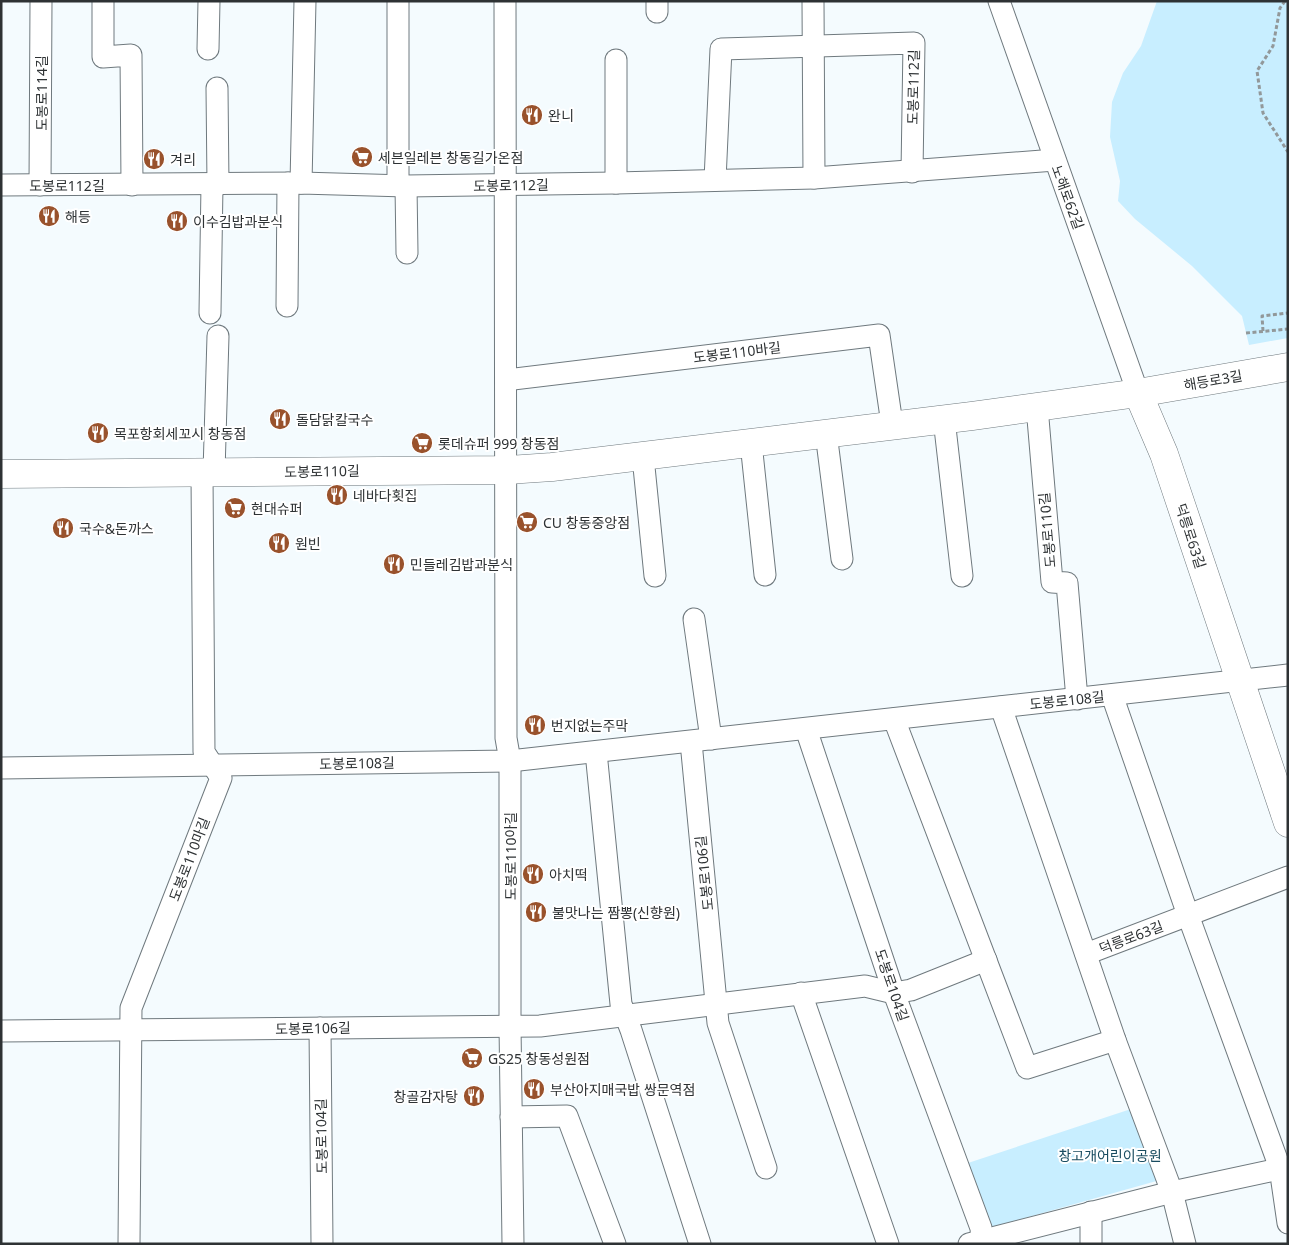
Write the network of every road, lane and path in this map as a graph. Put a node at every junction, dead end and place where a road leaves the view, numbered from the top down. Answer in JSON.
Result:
{"nodes":[{"id":1,"x":41,"y":1,"type":"edge"},
{"id":2,"x":103,"y":1,"type":"edge"},
{"id":3,"x":209,"y":1,"type":"edge"},
{"id":4,"x":305,"y":1,"type":"edge"},
{"id":5,"x":398,"y":1,"type":"edge"},
{"id":6,"x":505,"y":1,"type":"edge"},
{"id":7,"x":813,"y":1,"type":"edge"},
{"id":8,"x":999,"y":1,"type":"edge"},
{"id":9,"x":1285,"y":1,"type":"edge"},
{"id":10,"x":813,"y":47,"type":"junction"},
{"id":11,"x":208,"y":49,"type":"dead end"},
{"id":12,"x":616,"y":60,"type":"dead end"},
{"id":13,"x":217,"y":88,"type":"dead end"},
{"id":14,"x":1288,"y":152,"type":"edge"},
{"id":15,"x":1055,"y":160,"type":"junction"},
{"id":16,"x":912,"y":172,"type":"junction"},
{"id":17,"x":814,"y":178,"type":"junction"},
{"id":18,"x":715,"y":180,"type":"junction"},
{"id":19,"x":294,"y":183,"type":"junction"},
{"id":20,"x":616,"y":183,"type":"junction"},
{"id":21,"x":1,"y":185,"type":"edge"},
{"id":22,"x":40,"y":185,"type":"junction"},
{"id":23,"x":132,"y":185,"type":"junction"},
{"id":24,"x":215,"y":185,"type":"junction"},
{"id":25,"x":506,"y":185,"type":"junction"},
{"id":26,"x":402,"y":186,"type":"junction"},
{"id":27,"x":407,"y":253,"type":"dead end"},
{"id":28,"x":287,"y":306,"type":"dead end"},
{"id":29,"x":210,"y":313,"type":"dead end"},
{"id":30,"x":1288,"y":313,"type":"edge"},
{"id":31,"x":1288,"y":329,"type":"edge"},
{"id":32,"x":1263,"y":331,"type":"junction"},
{"id":33,"x":1246,"y":333,"type":"dead end"},
{"id":34,"x":218,"y":336,"type":"dead end"},
{"id":35,"x":1288,"y":367,"type":"edge"},
{"id":36,"x":506,"y":380,"type":"junction"},
{"id":37,"x":1138,"y":392,"type":"junction"},
{"id":38,"x":1036,"y":407,"type":"junction"},
{"id":39,"x":944,"y":419,"type":"junction"},
{"id":40,"x":892,"y":424,"type":"junction"},
{"id":41,"x":826,"y":433,"type":"junction"},
{"id":42,"x":752,"y":443,"type":"junction"},
{"id":43,"x":643,"y":457,"type":"junction"},
{"id":44,"x":506,"y":470,"type":"junction"},
{"id":45,"x":208,"y":473,"type":"junction"},
{"id":46,"x":1,"y":474,"type":"edge"},
{"id":47,"x":842,"y":560,"type":"dead end"},
{"id":48,"x":764,"y":575,"type":"dead end"},
{"id":49,"x":655,"y":576,"type":"dead end"},
{"id":50,"x":962,"y":576,"type":"dead end"},
{"id":51,"x":694,"y":619,"type":"dead end"},
{"id":52,"x":1288,"y":675,"type":"edge"},
{"id":53,"x":1240,"y":681,"type":"junction"},
{"id":54,"x":1112,"y":695,"type":"junction"},
{"id":55,"x":1077,"y":699,"type":"junction"},
{"id":56,"x":1001,"y":707,"type":"junction"},
{"id":57,"x":894,"y":719,"type":"junction"},
{"id":58,"x":806,"y":729,"type":"junction"},
{"id":59,"x":701,"y":740,"type":"junction"},
{"id":60,"x":596,"y":752,"type":"junction"},
{"id":61,"x":510,"y":761,"type":"junction"},
{"id":62,"x":213,"y":765,"type":"junction"},
{"id":63,"x":1,"y":768,"type":"edge"},
{"id":64,"x":1288,"y":823,"type":"edge"},
{"id":65,"x":1288,"y":877,"type":"edge"},
{"id":66,"x":1188,"y":915,"type":"junction"},
{"id":67,"x":1086,"y":954,"type":"junction"},
{"id":68,"x":986,"y":960,"type":"junction"},
{"id":69,"x":894,"y":993,"type":"junction"},
{"id":70,"x":801,"y":994,"type":"junction"},
{"id":71,"x":715,"y":1004,"type":"junction"},
{"id":72,"x":625,"y":1016,"type":"junction"},
{"id":73,"x":510,"y":1026,"type":"junction"},
{"id":74,"x":320,"y":1028,"type":"junction"},
{"id":75,"x":129,"y":1030,"type":"junction"},
{"id":76,"x":1,"y":1032,"type":"edge"},
{"id":77,"x":1115,"y":1040,"type":"junction"},
{"id":78,"x":511,"y":1117,"type":"junction"},
{"id":79,"x":766,"y":1168,"type":"dead end"},
{"id":80,"x":1284,"y":1168,"type":"edge"},
{"id":81,"x":1172,"y":1192,"type":"junction"},
{"id":82,"x":1091,"y":1212,"type":"junction"},
{"id":83,"x":1288,"y":1223,"type":"edge"},
{"id":84,"x":977,"y":1242,"type":"edge"},
{"id":85,"x":129,"y":1244,"type":"edge"},
{"id":86,"x":322,"y":1244,"type":"edge"},
{"id":87,"x":513,"y":1244,"type":"edge"},
{"id":88,"x":615,"y":1244,"type":"edge"},
{"id":89,"x":700,"y":1244,"type":"edge"},
{"id":90,"x":888,"y":1244,"type":"edge"},
{"id":91,"x":1091,"y":1244,"type":"edge"},
{"id":92,"x":1185,"y":1244,"type":"edge"}],
"edges":[{"from":1,"to":22,"type":"street","name":"도봉로114길"},
{"from":2,"to":23,"type":"street"},
{"from":3,"to":11,"type":"street"},
{"from":4,"to":19,"type":"street"},
{"from":5,"to":26,"type":"street"},
{"from":6,"to":25,"type":"street"},
{"from":7,"to":10,"type":"street"},
{"from":8,"to":15,"type":"street","name":"노해로62길"},
{"from":9,"to":14,"type":"path"},
{"from":10,"to":16,"type":"street","name":"도봉로112길"},
{"from":10,"to":17,"type":"street"},
{"from":10,"to":18,"type":"street","name":"도봉로112길"},
{"from":12,"to":20,"type":"street"},
{"from":13,"to":24,"type":"street"},
{"from":15,"to":16,"type":"street","name":"도봉로112길"},
{"from":15,"to":37,"type":"street","name":"노해로62길"},
{"from":16,"to":17,"type":"street","name":"도봉로112길"},
{"from":17,"to":18,"type":"street","name":"도봉로112길"},
{"from":18,"to":20,"type":"street","name":"도봉로112길"},
{"from":19,"to":24,"type":"street","name":"도봉로112길"},
{"from":19,"to":26,"type":"street","name":"도봉로112길"},
{"from":19,"to":28,"type":"street"},
{"from":20,"to":25,"type":"street","name":"도봉로112길"},
{"from":21,"to":22,"type":"street","name":"도봉로112길"},
{"from":22,"to":23,"type":"street","name":"도봉로112길"},
{"from":23,"to":24,"type":"street","name":"도봉로112길"},
{"from":24,"to":29,"type":"street"},
{"from":25,"to":26,"type":"street","name":"도봉로112길"},
{"from":25,"to":36,"type":"street"},
{"from":26,"to":27,"type":"street"},
{"from":30,"to":32,"type":"path"},
{"from":31,"to":32,"type":"path"},
{"from":32,"to":33,"type":"path"},
{"from":34,"to":45,"type":"street","name":"도봉로110마길"},
{"from":35,"to":37,"type":"street","name":"해등로3길"},
{"from":36,"to":40,"type":"street","name":"도봉로110바길"},
{"from":36,"to":44,"type":"street"},
{"from":37,"to":38,"type":"street","name":"도봉로110길"},
{"from":37,"to":53,"type":"street","name":"덕릉로63길"},
{"from":38,"to":39,"type":"street","name":"도봉로110길"},
{"from":38,"to":55,"type":"street","name":"도봉로110길"},
{"from":39,"to":40,"type":"street","name":"도봉로110길"},
{"from":39,"to":50,"type":"street"},
{"from":40,"to":41,"type":"street","name":"도봉로110길"},
{"from":41,"to":42,"type":"street","name":"도봉로110길"},
{"from":41,"to":47,"type":"street"},
{"from":42,"to":43,"type":"street","name":"도봉로110길"},
{"from":42,"to":48,"type":"street"},
{"from":43,"to":44,"type":"street","name":"도봉로110길"},
{"from":43,"to":49,"type":"street"},
{"from":44,"to":45,"type":"street","name":"도봉로110길"},
{"from":44,"to":61,"type":"street","name":"도봉로110아길"},
{"from":45,"to":46,"type":"street","name":"도봉로110길"},
{"from":45,"to":62,"type":"street","name":"도봉로110마길"},
{"from":51,"to":59,"type":"street"},
{"from":52,"to":53,"type":"street"},
{"from":53,"to":54,"type":"street","name":"도봉로108길"},
{"from":53,"to":64,"type":"street","name":"덕릉로63길"},
{"from":54,"to":55,"type":"street","name":"도봉로108길"},
{"from":54,"to":66,"type":"street"},
{"from":55,"to":56,"type":"street","name":"도봉로108길"},
{"from":56,"to":57,"type":"street","name":"도봉로108길"},
{"from":56,"to":67,"type":"street"},
{"from":57,"to":58,"type":"street","name":"도봉로108길"},
{"from":57,"to":68,"type":"street"},
{"from":58,"to":59,"type":"street","name":"도봉로108길"},
{"from":58,"to":69,"type":"street","name":"도봉로104길"},
{"from":59,"to":60,"type":"street","name":"도봉로108길"},
{"from":59,"to":71,"type":"street","name":"도봉로106길"},
{"from":60,"to":61,"type":"street","name":"도봉로108길"},
{"from":60,"to":72,"type":"street"},
{"from":61,"to":62,"type":"street","name":"도봉로108길"},
{"from":61,"to":73,"type":"street","name":"도봉로110아길"},
{"from":62,"to":63,"type":"street","name":"도봉로108길"},
{"from":62,"to":75,"type":"street","name":"도봉로110마길"},
{"from":65,"to":66,"type":"street","name":"덕릉로63길"},
{"from":66,"to":67,"type":"street","name":"덕릉로63길"},
{"from":66,"to":80,"type":"street"},
{"from":67,"to":77,"type":"street"},
{"from":68,"to":69,"type":"street"},
{"from":68,"to":77,"type":"street"},
{"from":69,"to":70,"type":"street","name":"도봉로106길"},
{"from":69,"to":84,"type":"street","name":"도봉로104길"},
{"from":70,"to":71,"type":"street","name":"도봉로106길"},
{"from":70,"to":90,"type":"street"},
{"from":71,"to":72,"type":"street","name":"도봉로106길"},
{"from":71,"to":79,"type":"street"},
{"from":72,"to":73,"type":"street","name":"도봉로106길"},
{"from":72,"to":89,"type":"street"},
{"from":73,"to":74,"type":"street","name":"도봉로106길"},
{"from":73,"to":78,"type":"street","name":"도봉로110아길"},
{"from":74,"to":75,"type":"street","name":"도봉로106길"},
{"from":74,"to":86,"type":"street","name":"도봉로104길"},
{"from":75,"to":76,"type":"street","name":"도봉로106길"},
{"from":75,"to":85,"type":"street","name":"도봉로110마길"},
{"from":77,"to":81,"type":"street"},
{"from":78,"to":87,"type":"street","name":"도봉로110아길"},
{"from":78,"to":88,"type":"street"},
{"from":80,"to":81,"type":"street","name":"도봉로104길"},
{"from":80,"to":83,"type":"street"},
{"from":81,"to":82,"type":"street","name":"도봉로104길"},
{"from":81,"to":92,"type":"street"},
{"from":82,"to":84,"type":"street","name":"도봉로104길"},
{"from":82,"to":91,"type":"street"}]}
